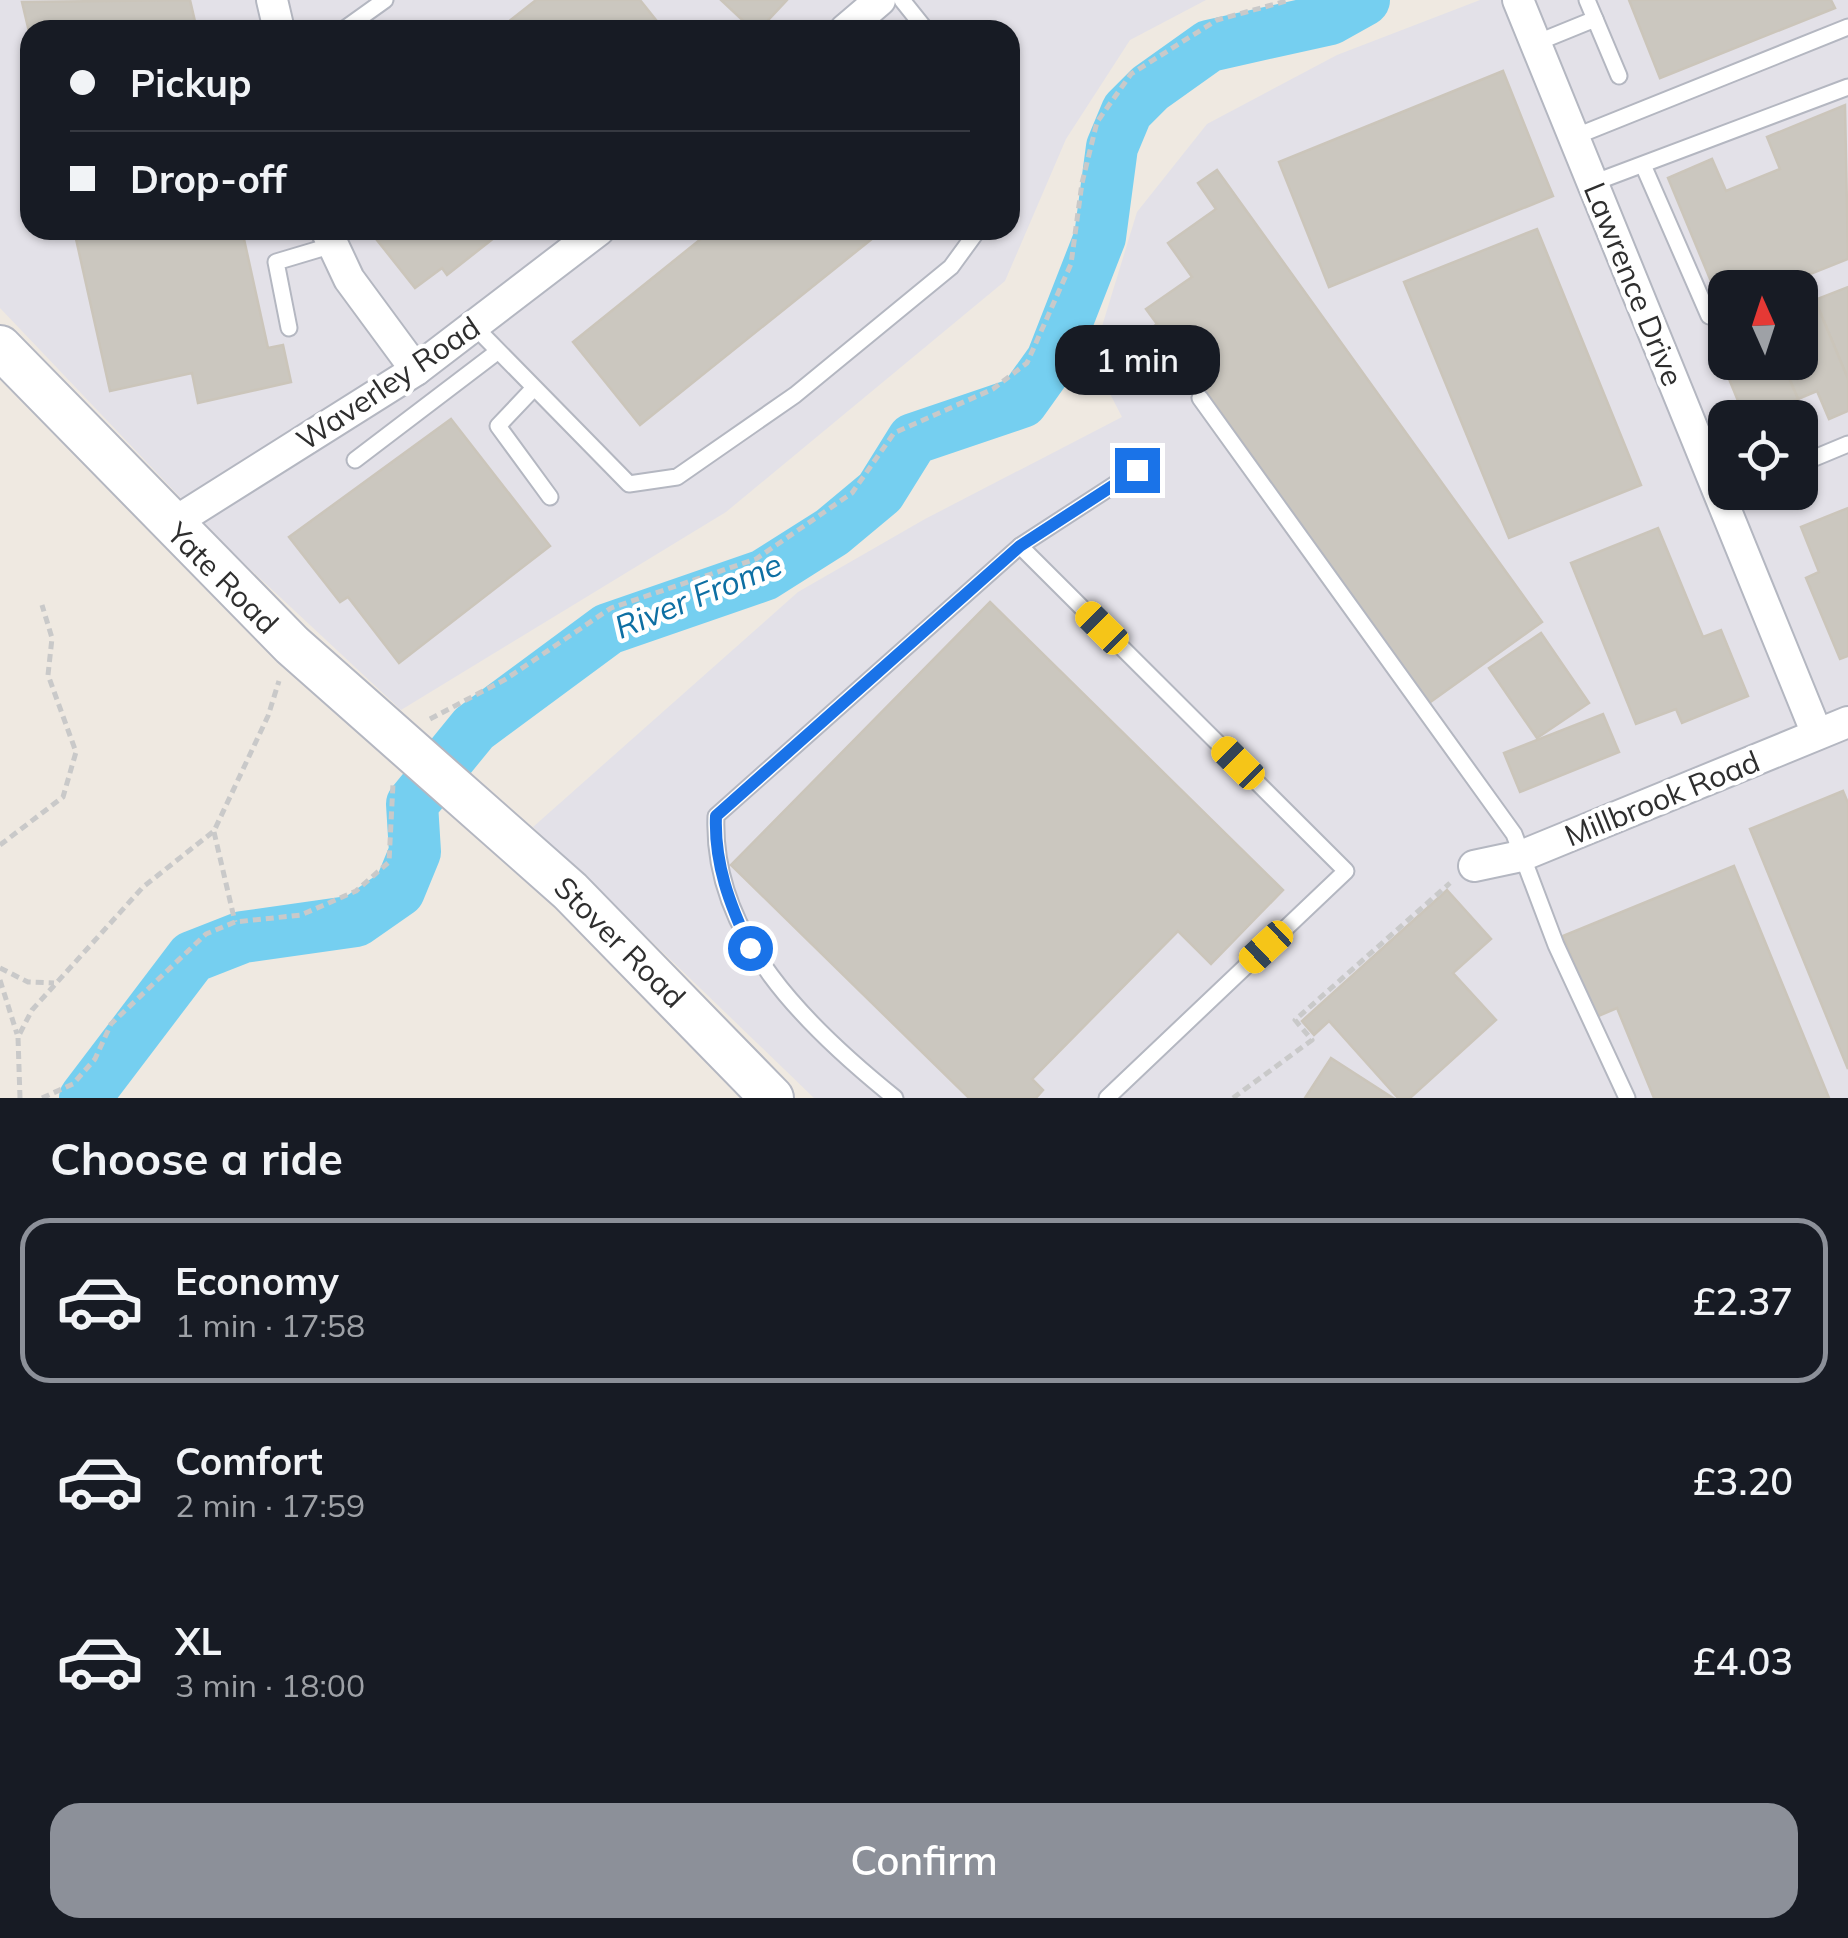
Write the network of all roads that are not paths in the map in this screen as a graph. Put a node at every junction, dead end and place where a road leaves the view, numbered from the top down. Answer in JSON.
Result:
{"nodes":[{"id":1,"x":385,"y":0,"type":"edge"},
{"id":2,"x":880,"y":0,"type":"edge"},
{"id":3,"x":902,"y":0,"type":"edge"},
{"id":4,"x":1518,"y":0,"type":"edge"},
{"id":5,"x":1587,"y":0,"type":"edge"},
{"id":6,"x":1595,"y":19,"type":"junction"},
{"id":7,"x":357,"y":20,"type":"edge"},
{"id":8,"x":857,"y":20,"type":"edge"},
{"id":9,"x":918,"y":20,"type":"edge"},
{"id":10,"x":1848,"y":27,"type":"edge"},
{"id":11,"x":1536,"y":43,"type":"junction"},
{"id":12,"x":1620,"y":76,"type":"dead end"},
{"id":13,"x":1848,"y":87,"type":"edge"},
{"id":14,"x":1574,"y":137,"type":"junction"},
{"id":15,"x":1643,"y":164,"type":"junction"},
{"id":16,"x":1593,"y":183,"type":"junction"},
{"id":17,"x":325,"y":240,"type":"edge"},
{"id":18,"x":330,"y":240,"type":"edge"},
{"id":19,"x":586,"y":240,"type":"edge"},
{"id":20,"x":971,"y":240,"type":"edge"},
{"id":21,"x":1708,"y":314,"type":"edge"},
{"id":22,"x":474,"y":326,"type":"junction"},
{"id":23,"x":289,"y":328,"type":"dead end"},
{"id":24,"x":0,"y":347,"type":"edge"},
{"id":25,"x":498,"y":352,"type":"junction"},
{"id":26,"x":416,"y":370,"type":"junction"},
{"id":27,"x":532,"y":390,"type":"junction"},
{"id":28,"x":1200,"y":398,"type":"dead end"},
{"id":29,"x":1848,"y":444,"type":"edge"},
{"id":30,"x":1708,"y":453,"type":"edge"},
{"id":31,"x":1818,"y":456,"type":"edge"},
{"id":32,"x":355,"y":460,"type":"dead end"},
{"id":33,"x":1137,"y":470,"type":"dead end"},
{"id":34,"x":550,"y":498,"type":"dead end"},
{"id":35,"x":1732,"y":510,"type":"edge"},
{"id":36,"x":170,"y":525,"type":"junction"},
{"id":37,"x":1020,"y":546,"type":"junction"},
{"id":38,"x":1848,"y":722,"type":"edge"},
{"id":39,"x":1817,"y":734,"type":"junction"},
{"id":40,"x":462,"y":792,"type":"joint"},
{"id":41,"x":1521,"y":856,"type":"junction"},
{"id":42,"x":1474,"y":866,"type":"dead end"},
{"id":43,"x":772,"y":1098,"type":"edge"},
{"id":44,"x":894,"y":1098,"type":"edge"},
{"id":45,"x":1107,"y":1098,"type":"edge"},
{"id":46,"x":1626,"y":1098,"type":"edge"}],
"edges":[{"from":1,"to":7,"type":"lane"},
{"from":2,"to":8,"type":"street"},
{"from":3,"to":9,"type":"lane"},
{"from":4,"to":11,"type":"street","name":"Lawrence Drive"},
{"from":5,"to":6,"type":"lane"},
{"from":6,"to":11,"type":"lane"},
{"from":6,"to":12,"type":"lane"},
{"from":10,"to":14,"type":"lane"},
{"from":11,"to":14,"type":"street","name":"Lawrence Drive"},
{"from":13,"to":15,"type":"lane"},
{"from":14,"to":16,"type":"street","name":"Lawrence Drive"},
{"from":15,"to":16,"type":"lane"},
{"from":15,"to":21,"type":"lane"},
{"from":16,"to":30,"type":"street","name":"Lawrence Drive"},
{"from":17,"to":23,"type":"lane"},
{"from":18,"to":26,"type":"street"},
{"from":19,"to":22,"type":"street","name":"Waverley Road"},
{"from":20,"to":27,"type":"lane"},
{"from":22,"to":25,"type":"lane"},
{"from":22,"to":26,"type":"street","name":"Waverley Road"},
{"from":24,"to":36,"type":"main road","name":"Yate Road"},
{"from":25,"to":27,"type":"lane"},
{"from":25,"to":32,"type":"lane"},
{"from":26,"to":36,"type":"street","name":"Waverley Road"},
{"from":27,"to":34,"type":"lane"},
{"from":28,"to":41,"type":"lane"},
{"from":29,"to":31,"type":"lane"},
{"from":33,"to":37,"type":"lane"},
{"from":35,"to":39,"type":"street","name":"Lawrence Drive"},
{"from":36,"to":40,"type":"main road","name":"Yate Road"},
{"from":37,"to":44,"type":"lane"},
{"from":37,"to":45,"type":"lane"},
{"from":38,"to":39,"type":"street","name":"Millbrook Road"},
{"from":39,"to":41,"type":"street","name":"Millbrook Road"},
{"from":40,"to":43,"type":"main road","name":"Stover Road"},
{"from":41,"to":42,"type":"street","name":"Millbrook Road"},
{"from":41,"to":46,"type":"lane"}]}
